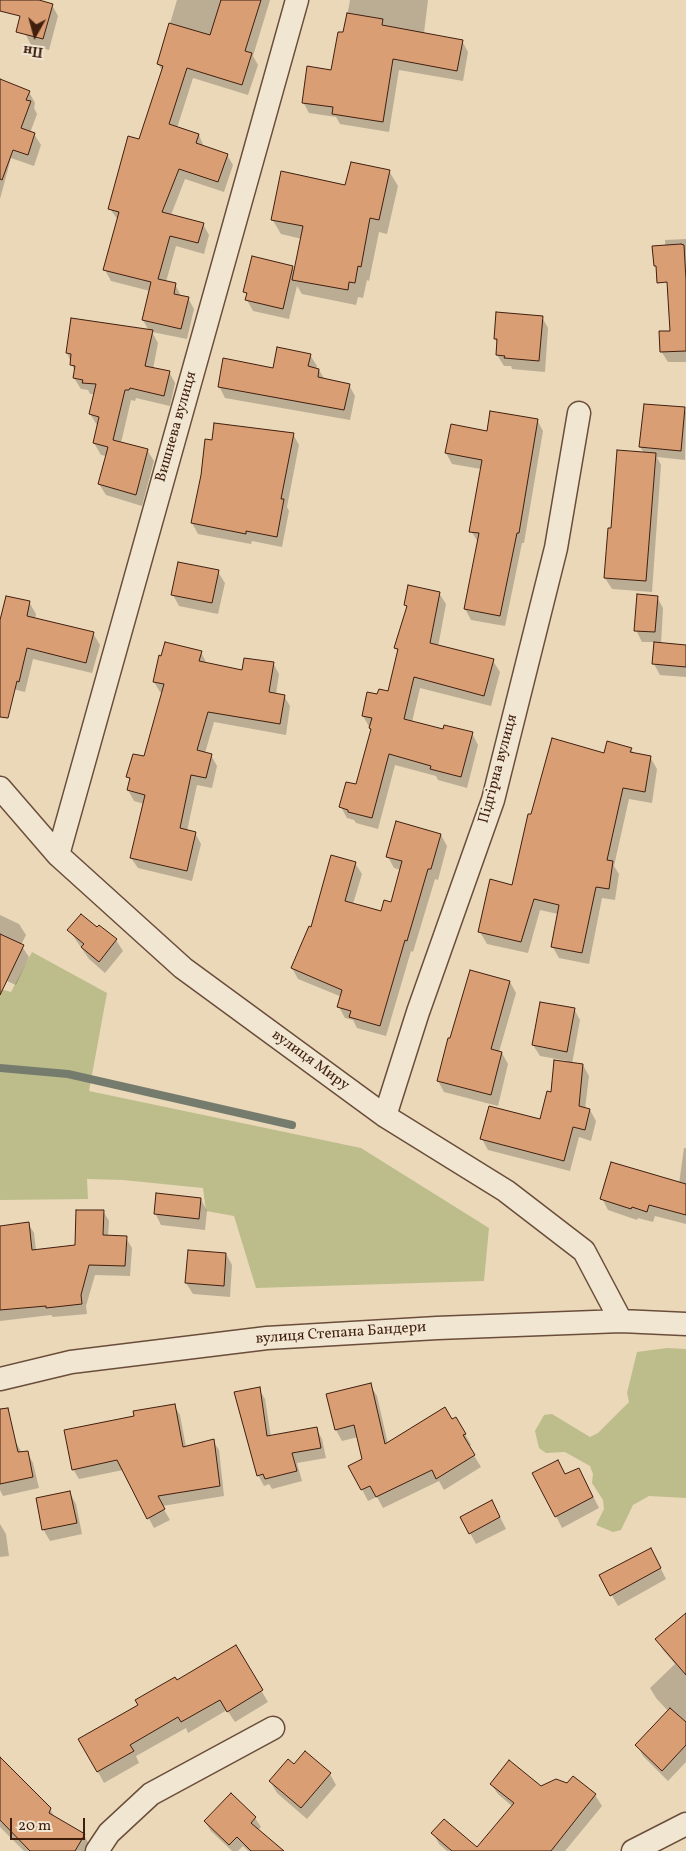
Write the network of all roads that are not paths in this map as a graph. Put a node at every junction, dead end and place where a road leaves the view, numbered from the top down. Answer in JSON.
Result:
{"nodes":[{"id":1,"x":297,"y":0,"type":"edge"},
{"id":2,"x":579,"y":413,"type":"dead end"},
{"id":3,"x":0,"y":788,"type":"edge"},
{"id":4,"x":58,"y":854,"type":"junction"},
{"id":5,"x":385,"y":1116,"type":"junction"},
{"id":6,"x":621,"y":1321,"type":"junction"},
{"id":7,"x":686,"y":1324,"type":"edge"},
{"id":8,"x":0,"y":1379,"type":"edge"},
{"id":9,"x":273,"y":1728,"type":"dead end"},
{"id":10,"x":686,"y":1824,"type":"edge"},
{"id":11,"x":97,"y":1851,"type":"edge"},
{"id":12,"x":633,"y":1851,"type":"edge"}],
"edges":[{"from":1,"to":4,"type":"street","name":"Вишнева вулиця"},
{"from":2,"to":5,"type":"street","name":"Підгірна вулиця"},
{"from":3,"to":4,"type":"street","name":"вулиця Миру"},
{"from":4,"to":5,"type":"street","name":"вулиця Миру"},
{"from":5,"to":6,"type":"street","name":"вулиця Миру"},
{"from":6,"to":7,"type":"street","name":"вулиця Степана Бандери"},
{"from":6,"to":8,"type":"street","name":"вулиця Степана Бандери"},
{"from":9,"to":11,"type":"street"},
{"from":10,"to":12,"type":"street"}]}
